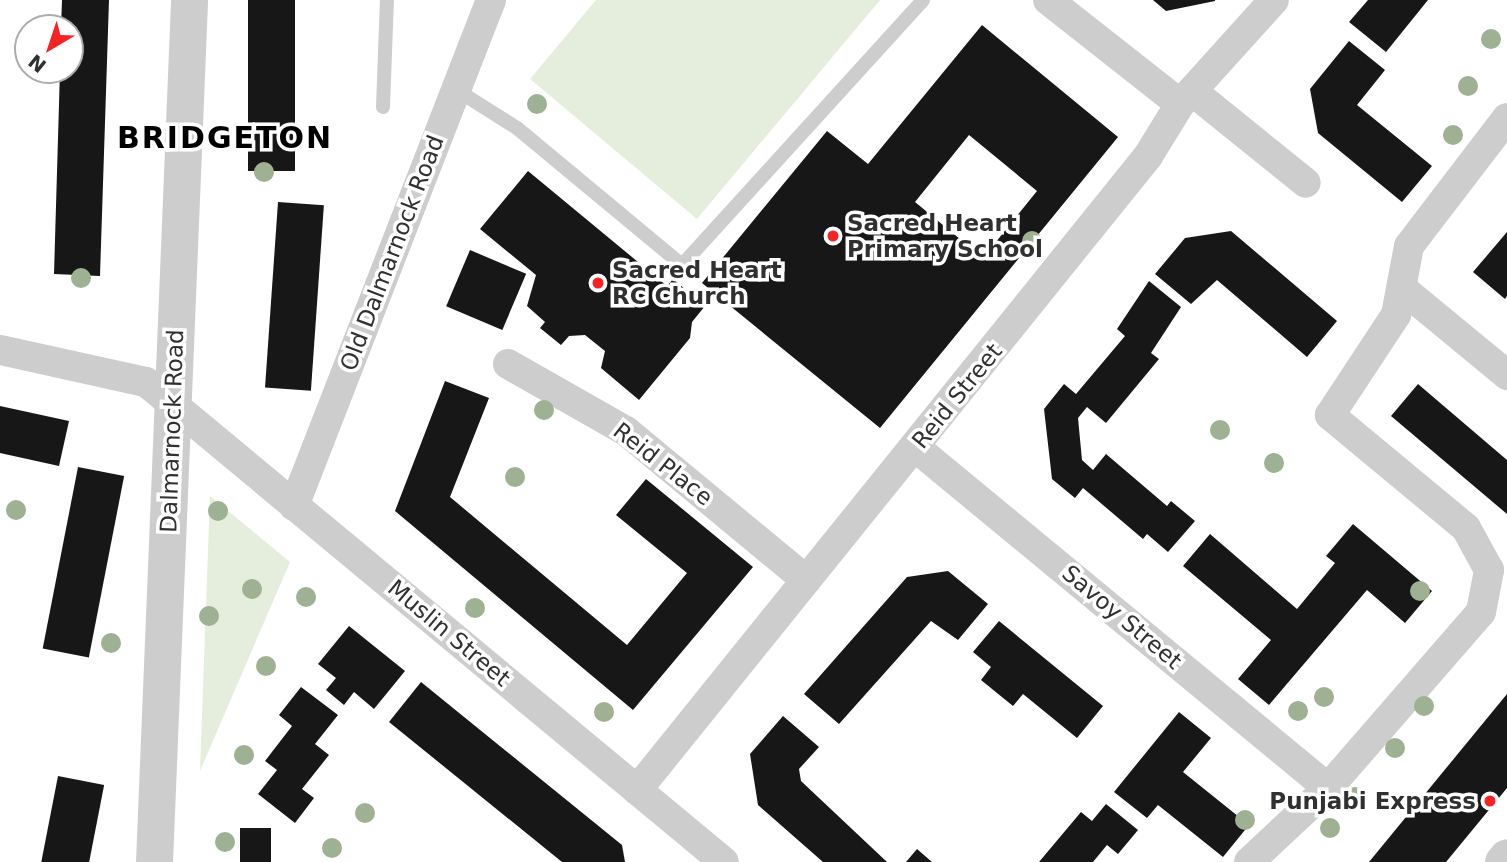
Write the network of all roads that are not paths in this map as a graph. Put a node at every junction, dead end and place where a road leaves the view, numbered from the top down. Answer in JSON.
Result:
{"nodes":[{"id":1,"x":189,"y":0,"type":"edge"},
{"id":2,"x":387,"y":0,"type":"edge"},
{"id":3,"x":491,"y":0,"type":"edge"},
{"id":4,"x":923,"y":0,"type":"edge"},
{"id":5,"x":1048,"y":0,"type":"edge"},
{"id":6,"x":1274,"y":0,"type":"edge"},
{"id":7,"x":456,"y":89,"type":"junction"},
{"id":8,"x":1186,"y":98,"type":"junction"},
{"id":9,"x":383,"y":107,"type":"dead end"},
{"id":10,"x":1507,"y":118,"type":"edge"},
{"id":11,"x":1306,"y":183,"type":"dead end"},
{"id":12,"x":1404,"y":290,"type":"junction"},
{"id":13,"x":0,"y":350,"type":"edge"},
{"id":14,"x":508,"y":365,"type":"dead end"},
{"id":15,"x":1507,"y":375,"type":"edge"},
{"id":16,"x":173,"y":405,"type":"junction"},
{"id":17,"x":915,"y":447,"type":"junction"},
{"id":18,"x":294,"y":506,"type":"junction"},
{"id":19,"x":806,"y":580,"type":"junction"},
{"id":20,"x":1328,"y":788,"type":"junction"},
{"id":21,"x":638,"y":790,"type":"junction"},
{"id":22,"x":1507,"y":858,"type":"edge"},
{"id":23,"x":154,"y":862,"type":"edge"},
{"id":24,"x":724,"y":862,"type":"edge"},
{"id":25,"x":1249,"y":862,"type":"edge"},
{"id":26,"x":1503,"y":862,"type":"edge"}],
"edges":[{"from":1,"to":16,"type":"street","name":"Dalmarnock Road"},
{"from":2,"to":9,"type":"lane"},
{"from":3,"to":7,"type":"street","name":"Old Dalmarnock Road"},
{"from":4,"to":7,"type":"lane"},
{"from":5,"to":8,"type":"street"},
{"from":6,"to":8,"type":"street","name":"Reid Street"},
{"from":7,"to":18,"type":"street","name":"Old Dalmarnock Road"},
{"from":8,"to":11,"type":"street"},
{"from":8,"to":17,"type":"street","name":"Reid Street"},
{"from":10,"to":12,"type":"street"},
{"from":12,"to":15,"type":"street"},
{"from":12,"to":20,"type":"street"},
{"from":13,"to":16,"type":"street","name":"Muslin Street"},
{"from":14,"to":19,"type":"street","name":"Reid Place"},
{"from":16,"to":18,"type":"street","name":"Muslin Street"},
{"from":16,"to":23,"type":"street","name":"Dalmarnock Road"},
{"from":17,"to":19,"type":"street","name":"Reid Street"},
{"from":17,"to":20,"type":"street","name":"Savoy Street"},
{"from":18,"to":21,"type":"street","name":"Muslin Street"},
{"from":19,"to":21,"type":"street","name":"Reid Street"},
{"from":20,"to":25,"type":"street"},
{"from":21,"to":24,"type":"street","name":"Muslin Street"},
{"from":22,"to":26,"type":"street"}]}
